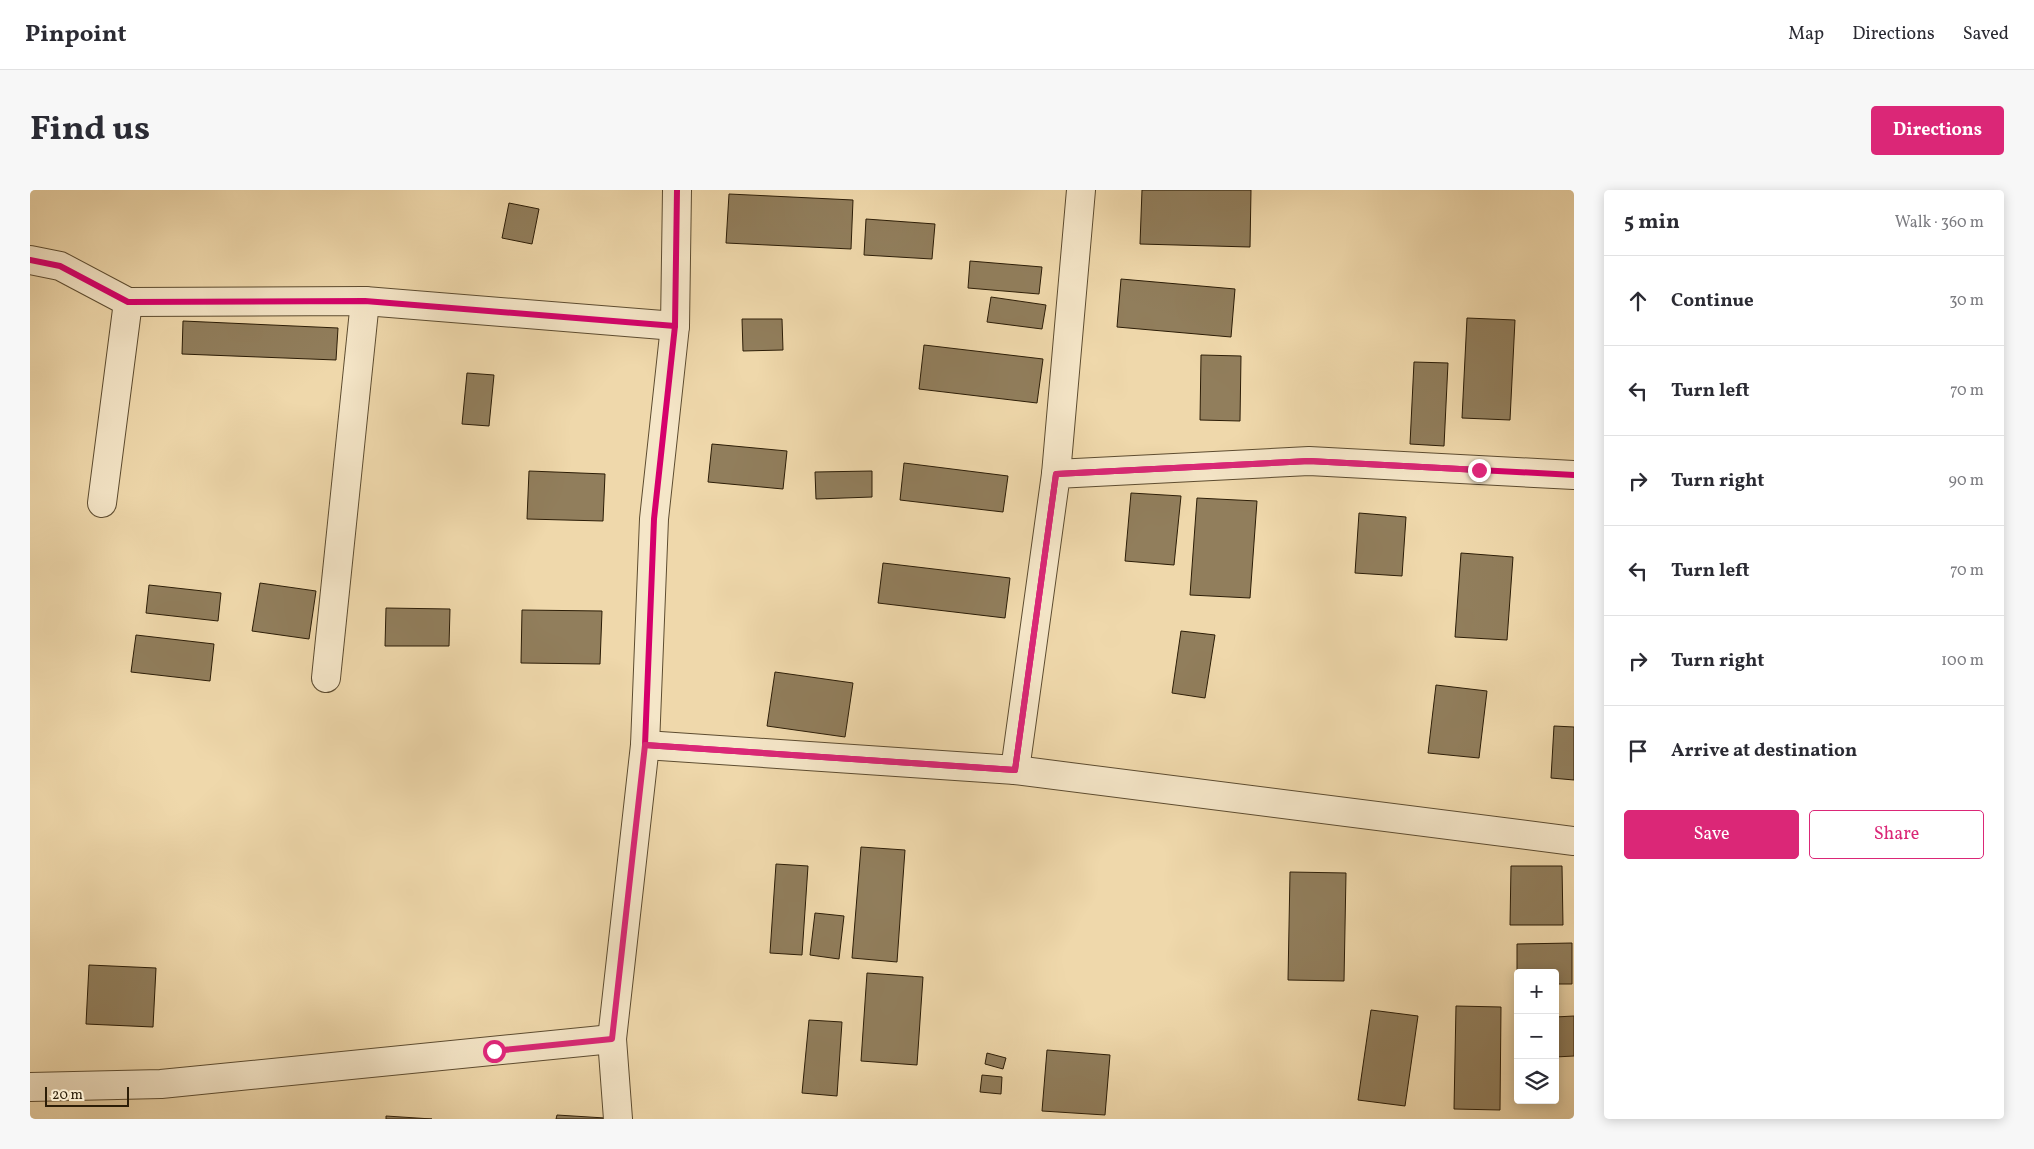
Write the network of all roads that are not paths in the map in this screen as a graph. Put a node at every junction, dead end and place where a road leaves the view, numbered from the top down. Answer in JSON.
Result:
{"nodes":[{"id":1,"x":677,"y":190,"type":"edge"},
{"id":2,"x":1081,"y":190,"type":"edge"},
{"id":3,"x":30,"y":260,"type":"edge"},
{"id":4,"x":364,"y":301,"type":"junction"},
{"id":5,"x":128,"y":302,"type":"junction"},
{"id":6,"x":675,"y":326,"type":"junction"},
{"id":7,"x":1056,"y":474,"type":"junction"},
{"id":8,"x":1574,"y":475,"type":"edge"},
{"id":9,"x":102,"y":503,"type":"dead end"},
{"id":10,"x":326,"y":678,"type":"dead end"},
{"id":11,"x":645,"y":745,"type":"junction"},
{"id":12,"x":1015,"y":770,"type":"junction"},
{"id":13,"x":1574,"y":841,"type":"edge"},
{"id":14,"x":612,"y":1039,"type":"junction"},
{"id":15,"x":30,"y":1087,"type":"edge"},
{"id":16,"x":618,"y":1119,"type":"edge"}],
"edges":[{"from":1,"to":6,"type":"street"},
{"from":2,"to":7,"type":"street"},
{"from":3,"to":5,"type":"street"},
{"from":4,"to":5,"type":"street"},
{"from":4,"to":6,"type":"street"},
{"from":4,"to":10,"type":"street"},
{"from":5,"to":9,"type":"street"},
{"from":6,"to":11,"type":"street"},
{"from":7,"to":8,"type":"street"},
{"from":7,"to":12,"type":"street"},
{"from":11,"to":12,"type":"street"},
{"from":11,"to":14,"type":"street"},
{"from":12,"to":13,"type":"street"},
{"from":14,"to":15,"type":"street"},
{"from":14,"to":16,"type":"street"}]}
